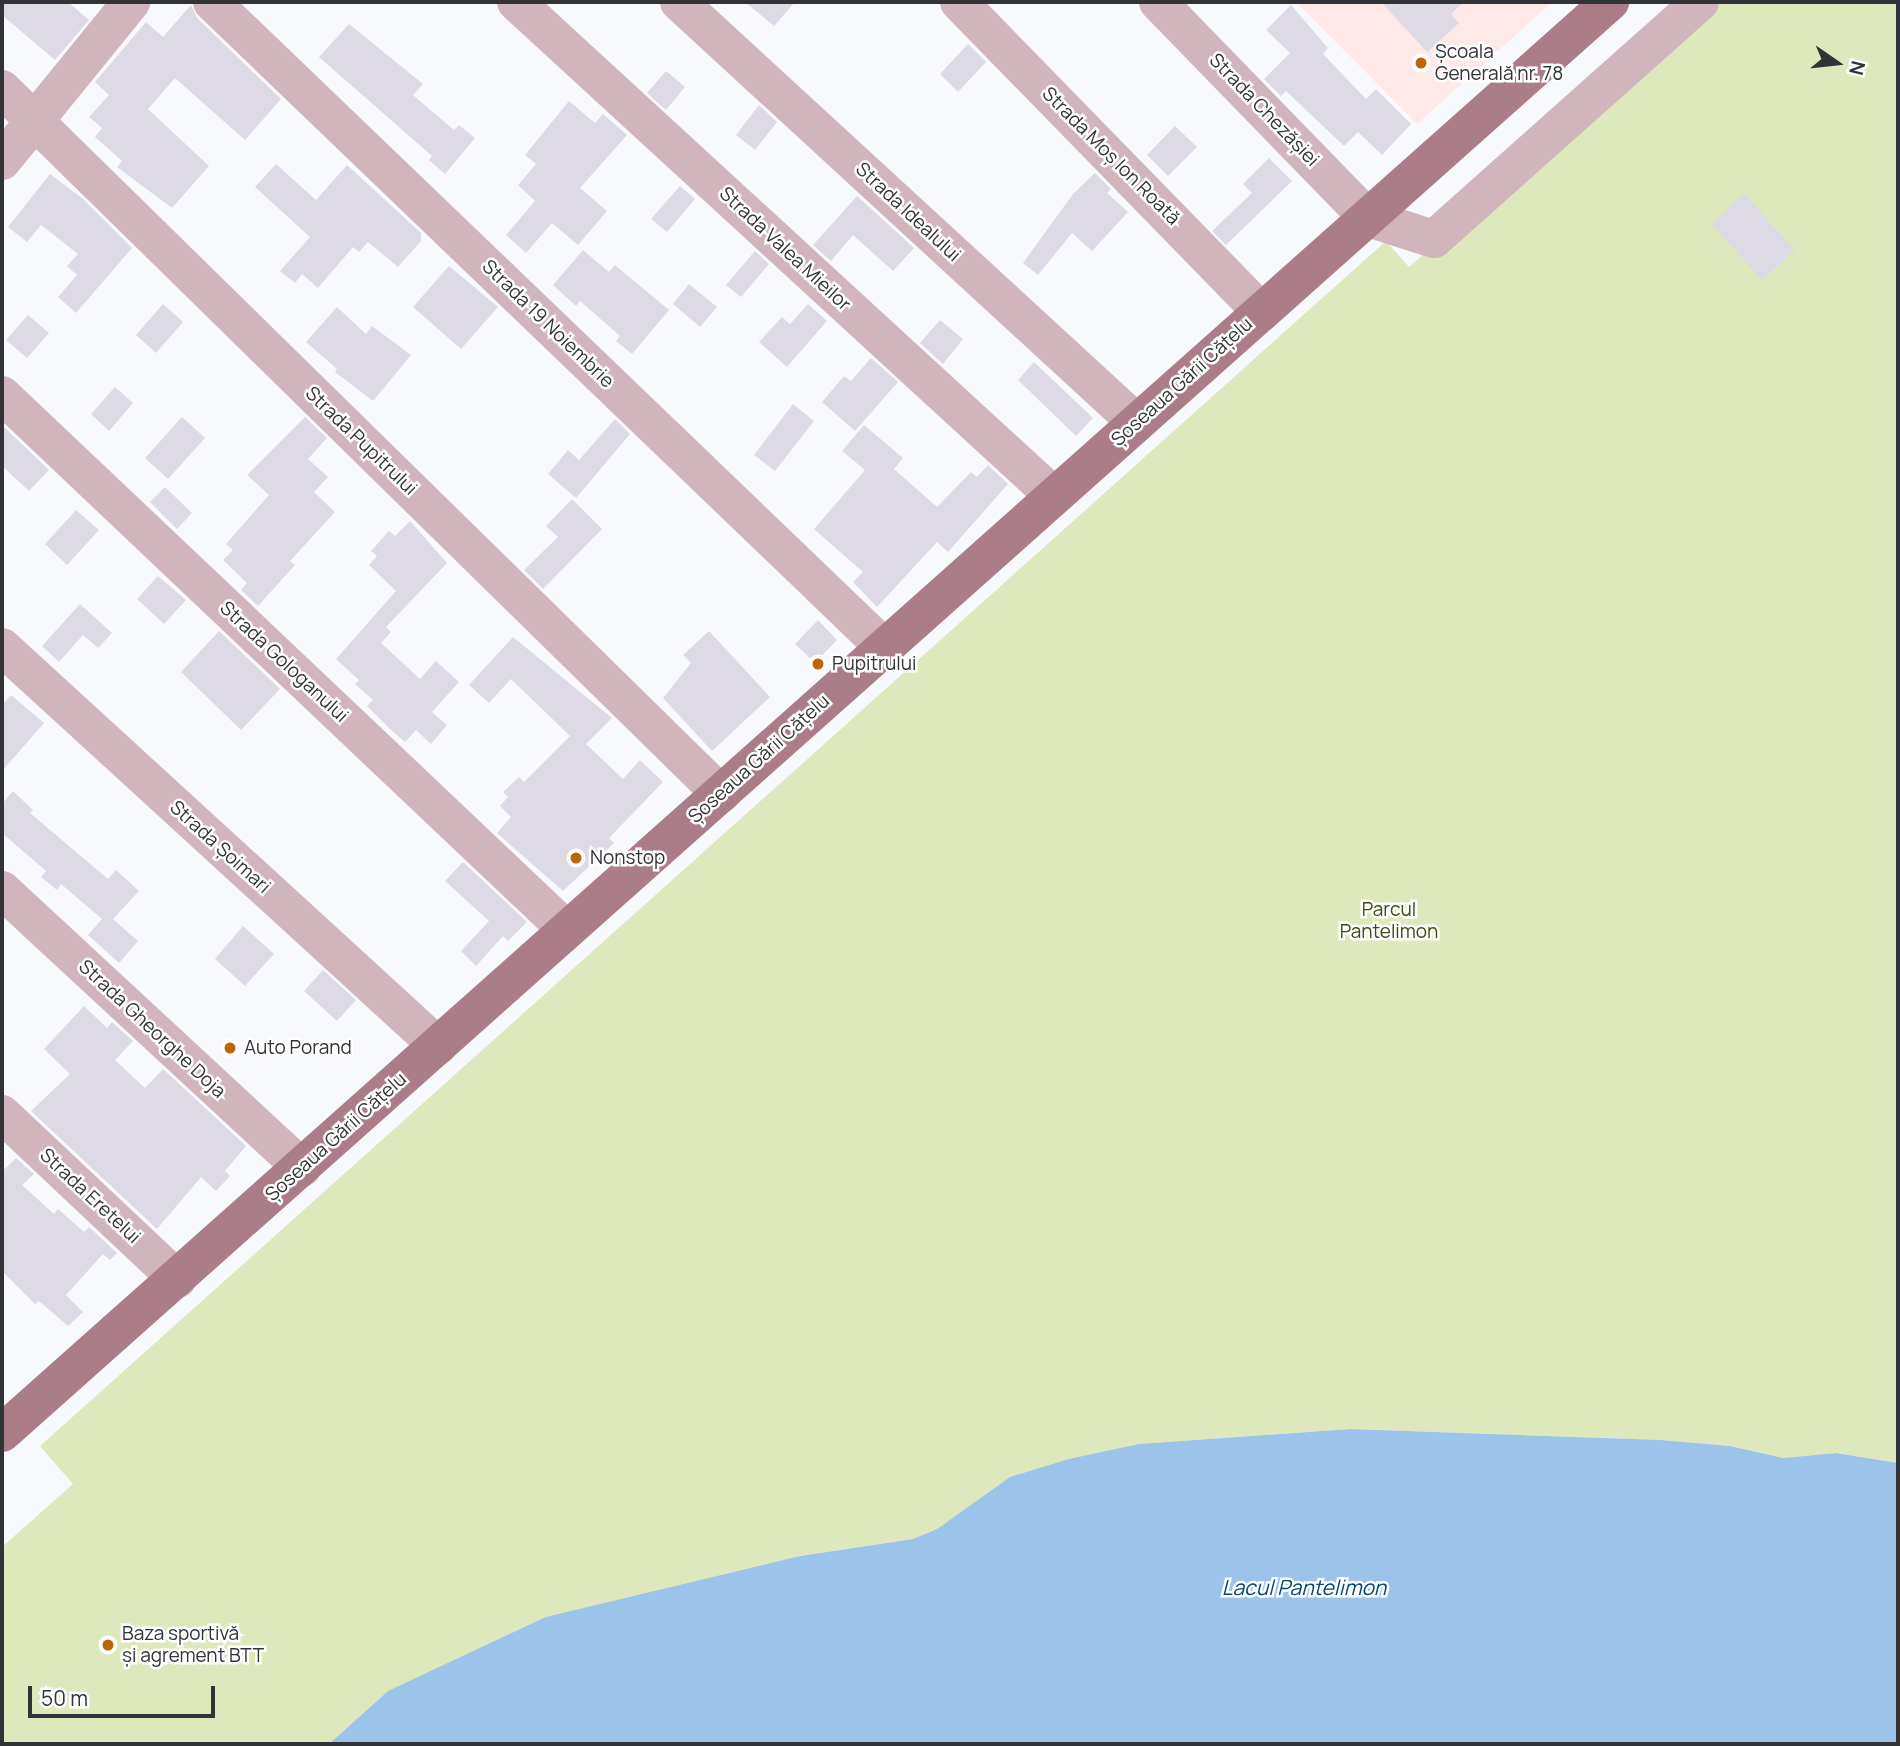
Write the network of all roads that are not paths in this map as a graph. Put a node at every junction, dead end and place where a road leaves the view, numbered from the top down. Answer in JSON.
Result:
{"nodes":[{"id":1,"x":131,"y":2,"type":"edge"},
{"id":2,"x":212,"y":2,"type":"edge"},
{"id":3,"x":516,"y":2,"type":"edge"},
{"id":4,"x":679,"y":2,"type":"edge"},
{"id":5,"x":959,"y":2,"type":"edge"},
{"id":6,"x":1158,"y":2,"type":"edge"},
{"id":7,"x":1610,"y":2,"type":"edge"},
{"id":8,"x":1699,"y":2,"type":"edge"},
{"id":9,"x":2,"y":89,"type":"edge"},
{"id":10,"x":34,"y":121,"type":"junction"},
{"id":11,"x":2,"y":161,"type":"edge"},
{"id":12,"x":1368,"y":218,"type":"junction"},
{"id":13,"x":1261,"y":312,"type":"junction"},
{"id":14,"x":2,"y":395,"type":"edge"},
{"id":15,"x":1137,"y":423,"type":"junction"},
{"id":16,"x":1054,"y":496,"type":"junction"},
{"id":17,"x":2,"y":647,"type":"edge"},
{"id":18,"x":884,"y":647,"type":"junction"},
{"id":19,"x":720,"y":794,"type":"junction"},
{"id":20,"x":2,"y":890,"type":"edge"},
{"id":21,"x":567,"y":930,"type":"junction"},
{"id":22,"x":438,"y":1046,"type":"junction"},
{"id":23,"x":2,"y":1114,"type":"edge"},
{"id":24,"x":302,"y":1168,"type":"junction"},
{"id":25,"x":177,"y":1279,"type":"junction"},
{"id":26,"x":2,"y":1433,"type":"edge"}],
"edges":[{"from":1,"to":10,"type":"street"},
{"from":2,"to":18,"type":"street","name":"Strada 19 Noiembrie"},
{"from":3,"to":16,"type":"street","name":"Strada Valea Mieilor"},
{"from":4,"to":15,"type":"street","name":"Strada Idealului"},
{"from":5,"to":13,"type":"street","name":"Strada Moș Ion Roată"},
{"from":6,"to":12,"type":"street","name":"Strada Chezășiei"},
{"from":7,"to":12,"type":"main road","name":"Șoseaua Gării Cățelu"},
{"from":8,"to":12,"type":"street"},
{"from":9,"to":10,"type":"street","name":"Strada Pupitrului"},
{"from":10,"to":11,"type":"street"},
{"from":10,"to":19,"type":"street","name":"Strada Pupitrului"},
{"from":12,"to":13,"type":"main road","name":"Șoseaua Gării Cățelu"},
{"from":13,"to":15,"type":"main road","name":"Șoseaua Gării Cățelu"},
{"from":14,"to":21,"type":"street","name":"Strada Gologanului"},
{"from":15,"to":16,"type":"main road","name":"Șoseaua Gării Cățelu"},
{"from":16,"to":18,"type":"main road","name":"Șoseaua Gării Cățelu"},
{"from":17,"to":22,"type":"street","name":"Strada Șoimari"},
{"from":18,"to":19,"type":"main road","name":"Șoseaua Gării Cățelu"},
{"from":19,"to":21,"type":"main road","name":"Șoseaua Gării Cățelu"},
{"from":20,"to":24,"type":"street","name":"Strada Gheorghe Doja"},
{"from":21,"to":22,"type":"main road","name":"Șoseaua Gării Cățelu"},
{"from":22,"to":24,"type":"main road","name":"Șoseaua Gării Cățelu"},
{"from":23,"to":25,"type":"street","name":"Strada Eretelui"},
{"from":24,"to":25,"type":"main road","name":"Șoseaua Gării Cățelu"},
{"from":25,"to":26,"type":"main road","name":"Șoseaua Gării Cățelu"}]}
